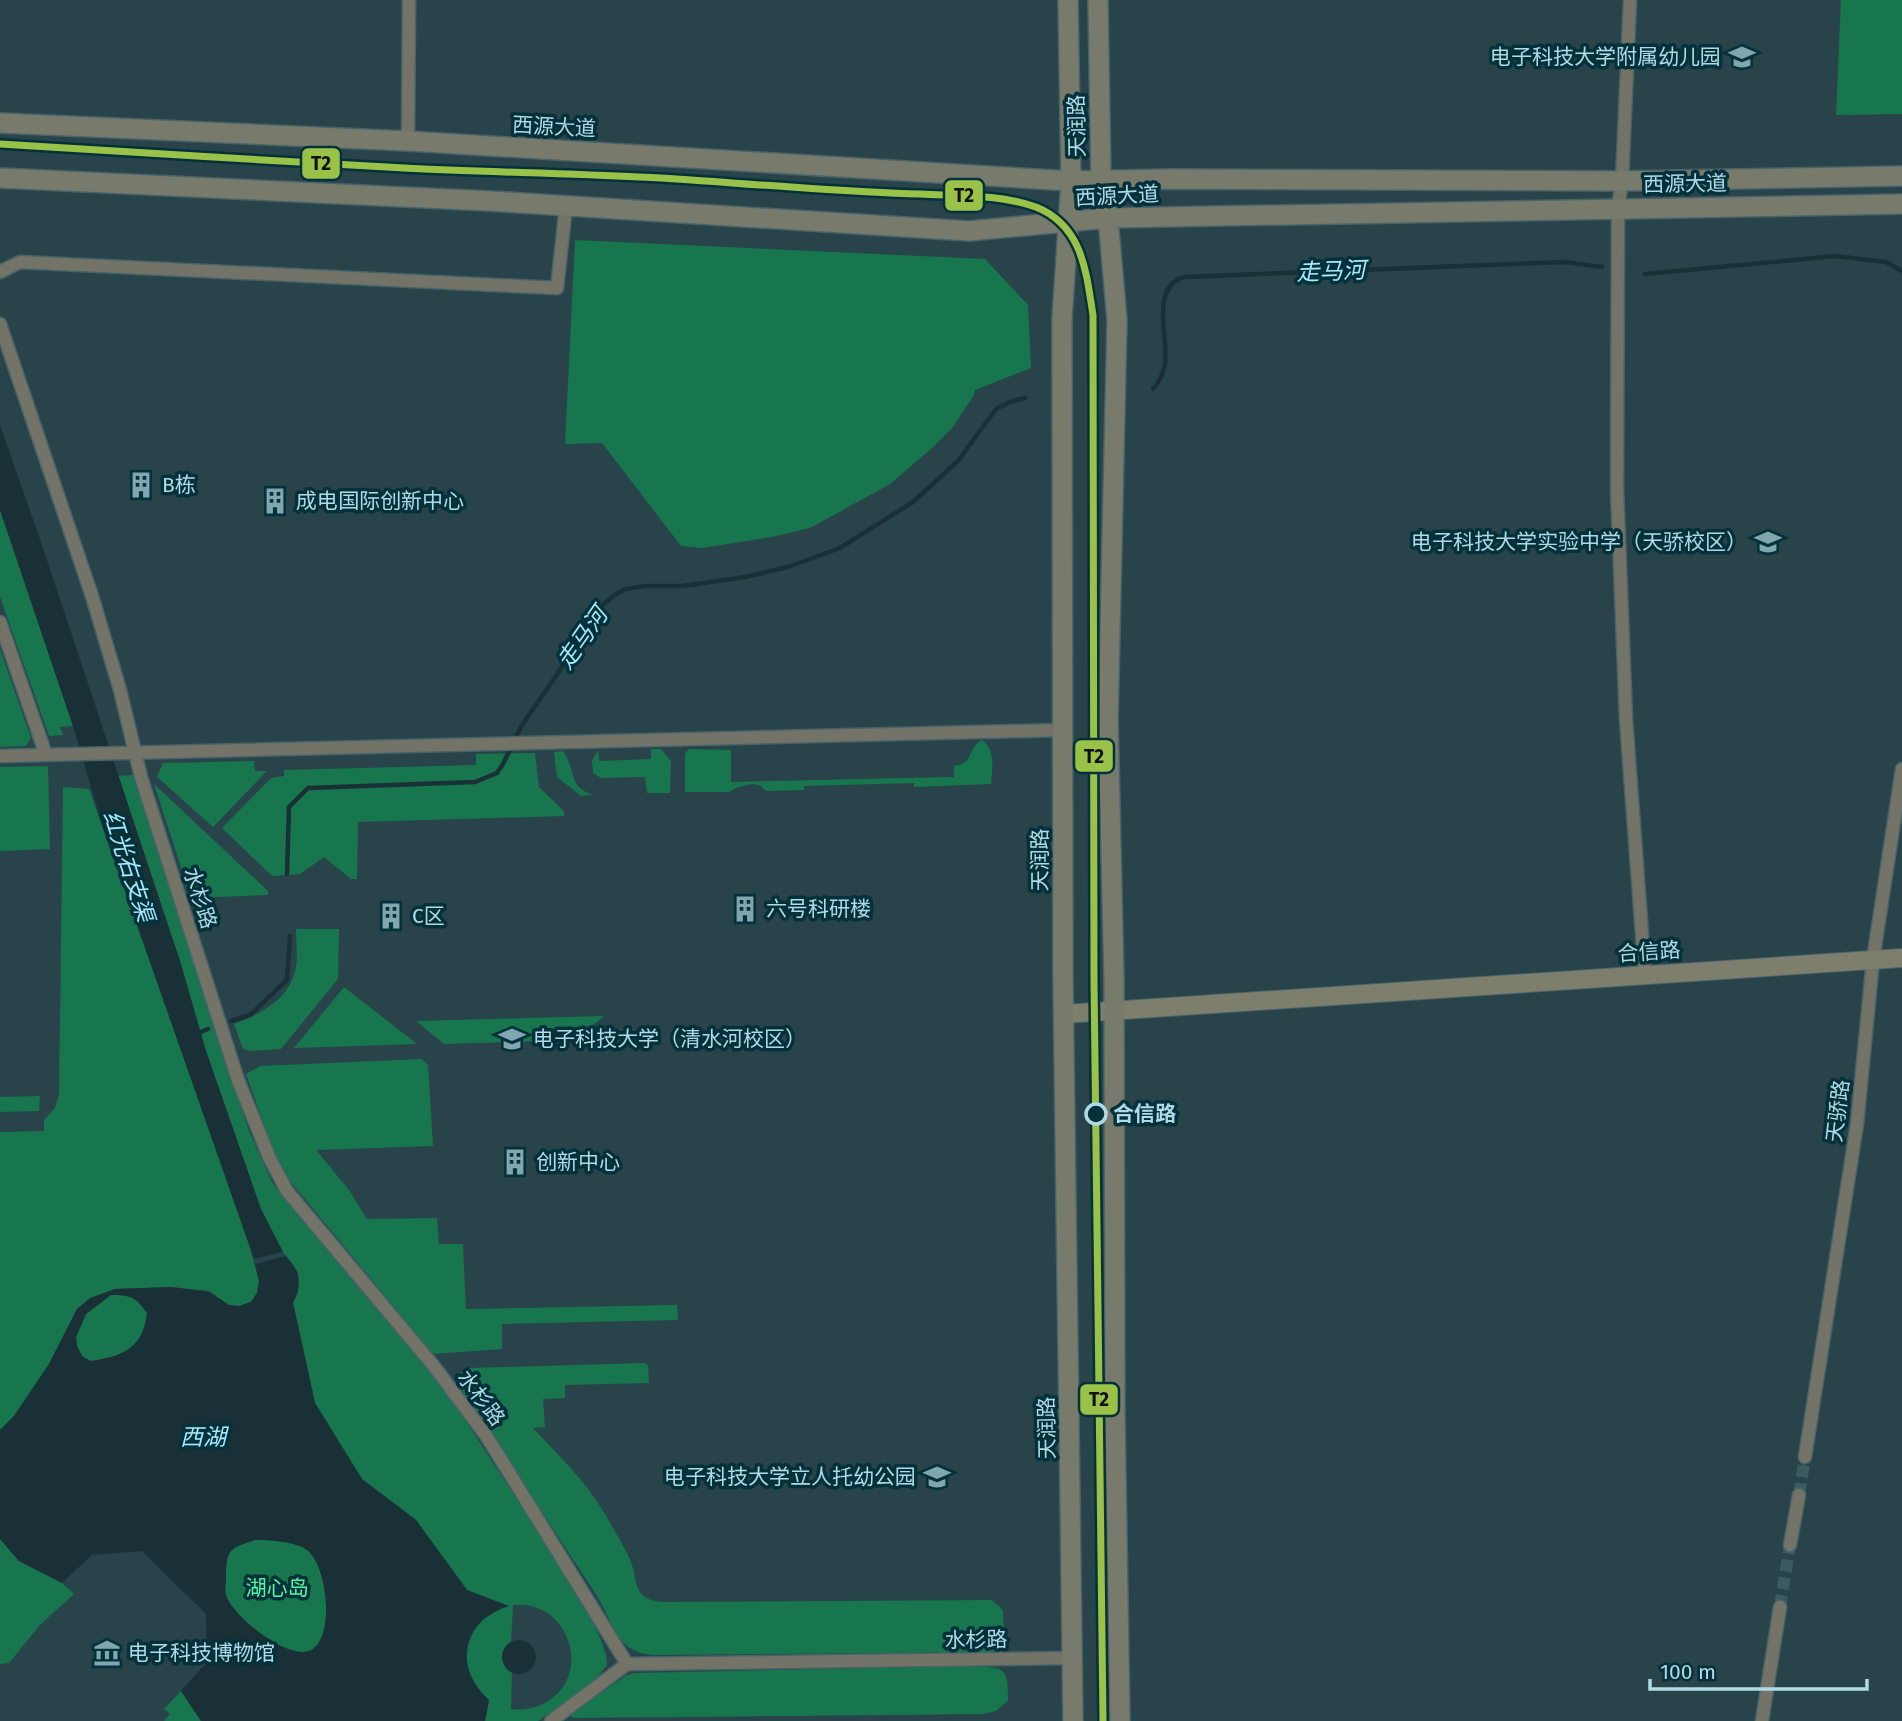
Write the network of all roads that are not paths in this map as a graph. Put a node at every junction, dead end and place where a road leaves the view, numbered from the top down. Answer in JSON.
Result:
{"nodes":[{"id":1,"x":409,"y":0,"type":"edge"},
{"id":2,"x":1068,"y":0,"type":"edge"},
{"id":3,"x":1098,"y":0,"type":"edge"},
{"id":4,"x":1630,"y":0,"type":"edge"},
{"id":5,"x":0,"y":123,"type":"edge"},
{"id":6,"x":408,"y":141,"type":"junction"},
{"id":7,"x":1902,"y":176,"type":"edge"},
{"id":8,"x":0,"y":178,"type":"edge"},
{"id":9,"x":1101,"y":180,"type":"junction"},
{"id":10,"x":1071,"y":181,"type":"junction"},
{"id":11,"x":1622,"y":181,"type":"junction"},
{"id":12,"x":1902,"y":204,"type":"edge"},
{"id":13,"x":566,"y":206,"type":"junction"},
{"id":14,"x":1618,"y":208,"type":"junction"},
{"id":15,"x":1108,"y":218,"type":"junction"},
{"id":16,"x":1069,"y":222,"type":"junction"},
{"id":17,"x":0,"y":272,"type":"edge"},
{"id":18,"x":0,"y":324,"type":"edge"},
{"id":19,"x":0,"y":622,"type":"edge"},
{"id":20,"x":1063,"y":730,"type":"junction"},
{"id":21,"x":135,"y":752,"type":"junction"},
{"id":22,"x":46,"y":755,"type":"junction"},
{"id":23,"x":0,"y":756,"type":"edge"},
{"id":24,"x":1902,"y":769,"type":"edge"},
{"id":25,"x":1902,"y":958,"type":"edge"},
{"id":26,"x":1873,"y":960,"type":"junction"},
{"id":27,"x":1645,"y":975,"type":"junction"},
{"id":28,"x":1114,"y":1011,"type":"junction"},
{"id":29,"x":1064,"y":1014,"type":"junction"},
{"id":30,"x":1805,"y":1457,"type":"tunnel mouth"},
{"id":31,"x":1798,"y":1495,"type":"tunnel mouth"},
{"id":32,"x":1790,"y":1545,"type":"tunnel mouth"},
{"id":33,"x":1780,"y":1607,"type":"tunnel mouth"},
{"id":34,"x":1073,"y":1658,"type":"junction"},
{"id":35,"x":627,"y":1664,"type":"junction"},
{"id":36,"x":551,"y":1721,"type":"edge"},
{"id":37,"x":1073,"y":1721,"type":"edge"},
{"id":38,"x":1120,"y":1721,"type":"edge"},
{"id":39,"x":1762,"y":1721,"type":"edge"}],
"edges":[{"from":1,"to":6,"type":"street"},
{"from":2,"to":10,"type":"main road","name":"天润路"},
{"from":3,"to":9,"type":"main road","name":"天润路"},
{"from":4,"to":11,"type":"street"},
{"from":5,"to":6,"type":"main road","name":"西源大道"},
{"from":6,"to":10,"type":"main road","name":"西源大道"},
{"from":7,"to":11,"type":"main road","name":"西源大道"},
{"from":8,"to":13,"type":"main road","name":"西源大道"},
{"from":9,"to":10,"type":"main road","name":"西源大道"},
{"from":9,"to":11,"type":"main road","name":"西源大道"},
{"from":9,"to":15,"type":"main road","name":"天润路"},
{"from":10,"to":16,"type":"main road","name":"天润路"},
{"from":11,"to":14,"type":"street"},
{"from":12,"to":14,"type":"main road","name":"西源大道"},
{"from":13,"to":16,"type":"main road","name":"西源大道"},
{"from":13,"to":17,"type":"street"},
{"from":14,"to":15,"type":"main road","name":"西源大道"},
{"from":14,"to":27,"type":"street"},
{"from":15,"to":16,"type":"main road","name":"西源大道"},
{"from":15,"to":28,"type":"main road","name":"天润路"},
{"from":16,"to":20,"type":"main road","name":"天润路"},
{"from":18,"to":21,"type":"street","name":"水杉路"},
{"from":19,"to":22,"type":"street"},
{"from":20,"to":21,"type":"street"},
{"from":20,"to":29,"type":"main road","name":"天润路"},
{"from":21,"to":22,"type":"street"},
{"from":21,"to":35,"type":"street","name":"水杉路"},
{"from":22,"to":23,"type":"street"},
{"from":24,"to":26,"type":"street","name":"天骄路"},
{"from":25,"to":26,"type":"street","name":"合信路"},
{"from":26,"to":27,"type":"street","name":"合信路"},
{"from":26,"to":30,"type":"street","name":"天骄路"},
{"from":27,"to":28,"type":"street","name":"合信路"},
{"from":28,"to":29,"type":"street","name":"合信路"},
{"from":28,"to":38,"type":"main road","name":"天润路"},
{"from":29,"to":34,"type":"main road","name":"天润路"},
{"from":31,"to":32,"type":"street"},
{"from":33,"to":39,"type":"street"},
{"from":34,"to":35,"type":"street","name":"水杉路"},
{"from":34,"to":37,"type":"main road","name":"天润路"},
{"from":35,"to":36,"type":"street"}]}
